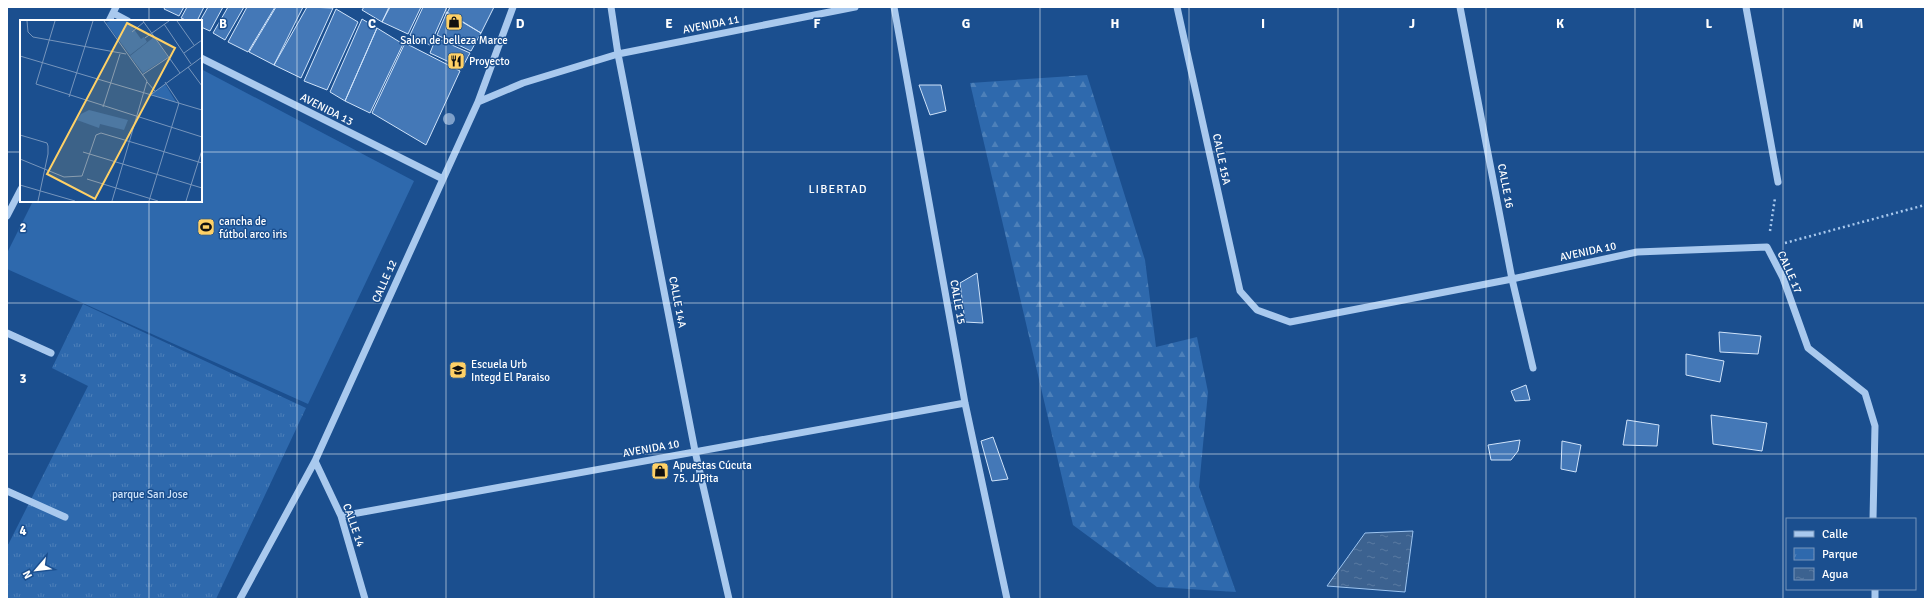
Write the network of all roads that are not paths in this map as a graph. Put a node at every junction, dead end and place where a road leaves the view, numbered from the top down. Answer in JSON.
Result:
{"nodes":[{"id":1,"x":513,"y":7,"type":"edge"},
{"id":2,"x":611,"y":7,"type":"edge"},
{"id":3,"x":855,"y":7,"type":"edge"},
{"id":4,"x":894,"y":7,"type":"edge"},
{"id":5,"x":1177,"y":7,"type":"edge"},
{"id":6,"x":1460,"y":7,"type":"edge"},
{"id":7,"x":1746,"y":7,"type":"edge"},
{"id":8,"x":114,"y":10,"type":"edge"},
{"id":9,"x":109,"y":20,"type":"edge"},
{"id":10,"x":127,"y":20,"type":"edge"},
{"id":11,"x":618,"y":54,"type":"junction"},
{"id":12,"x":202,"y":59,"type":"edge"},
{"id":13,"x":478,"y":102,"type":"junction"},
{"id":14,"x":442,"y":179,"type":"junction"},
{"id":15,"x":1778,"y":182,"type":"road end"},
{"id":16,"x":20,"y":191,"type":"edge"},
{"id":17,"x":7,"y":216,"type":"edge"},
{"id":18,"x":1767,"y":247,"type":"joint"},
{"id":19,"x":1512,"y":279,"type":"junction"},
{"id":20,"x":1257,"y":310,"type":"joint"},
{"id":21,"x":7,"y":333,"type":"edge"},
{"id":22,"x":51,"y":353,"type":"dead end"},
{"id":23,"x":1533,"y":368,"type":"dead end"},
{"id":24,"x":965,"y":403,"type":"junction"},
{"id":25,"x":695,"y":451,"type":"junction"},
{"id":26,"x":315,"y":461,"type":"junction"},
{"id":27,"x":7,"y":491,"type":"edge"},
{"id":28,"x":341,"y":516,"type":"junction"},
{"id":29,"x":66,"y":517,"type":"dead end"},
{"id":30,"x":1873,"y":518,"type":"edge"},
{"id":31,"x":240,"y":599,"type":"edge"},
{"id":32,"x":365,"y":599,"type":"edge"},
{"id":33,"x":729,"y":599,"type":"edge"},
{"id":34,"x":1007,"y":599,"type":"edge"}],
"edges":[{"from":1,"to":13,"type":"street","name":"CALLE 12"},
{"from":2,"to":11,"type":"street","name":"CALLE 14A"},
{"from":3,"to":11,"type":"street","name":"AVENIDA 11"},
{"from":4,"to":24,"type":"street","name":"CALLE 15"},
{"from":5,"to":20,"type":"street","name":"CALLE 15A"},
{"from":6,"to":19,"type":"street","name":"CALLE 16"},
{"from":7,"to":15,"type":"street"},
{"from":8,"to":9,"type":"street"},
{"from":8,"to":10,"type":"street"},
{"from":11,"to":13,"type":"street"},
{"from":11,"to":25,"type":"street","name":"CALLE 14A"},
{"from":12,"to":14,"type":"street","name":"AVENIDA 13"},
{"from":13,"to":14,"type":"street","name":"CALLE 12"},
{"from":14,"to":26,"type":"street","name":"CALLE 12"},
{"from":16,"to":17,"type":"street"},
{"from":18,"to":19,"type":"street","name":"AVENIDA 10"},
{"from":18,"to":30,"type":"street","name":"CALLE 17"},
{"from":19,"to":20,"type":"street","name":"AVENIDA 10"},
{"from":19,"to":23,"type":"street","name":"CALLE 16"},
{"from":21,"to":22,"type":"street"},
{"from":24,"to":25,"type":"street","name":"AVENIDA 10"},
{"from":24,"to":34,"type":"street","name":"CALLE 15"},
{"from":25,"to":28,"type":"street","name":"AVENIDA 10"},
{"from":25,"to":33,"type":"street","name":"CALLE 14A"},
{"from":26,"to":28,"type":"street","name":"CALLE 14"},
{"from":26,"to":31,"type":"street","name":"CALLE 12"},
{"from":27,"to":29,"type":"street"},
{"from":28,"to":32,"type":"street","name":"CALLE 14"}]}
